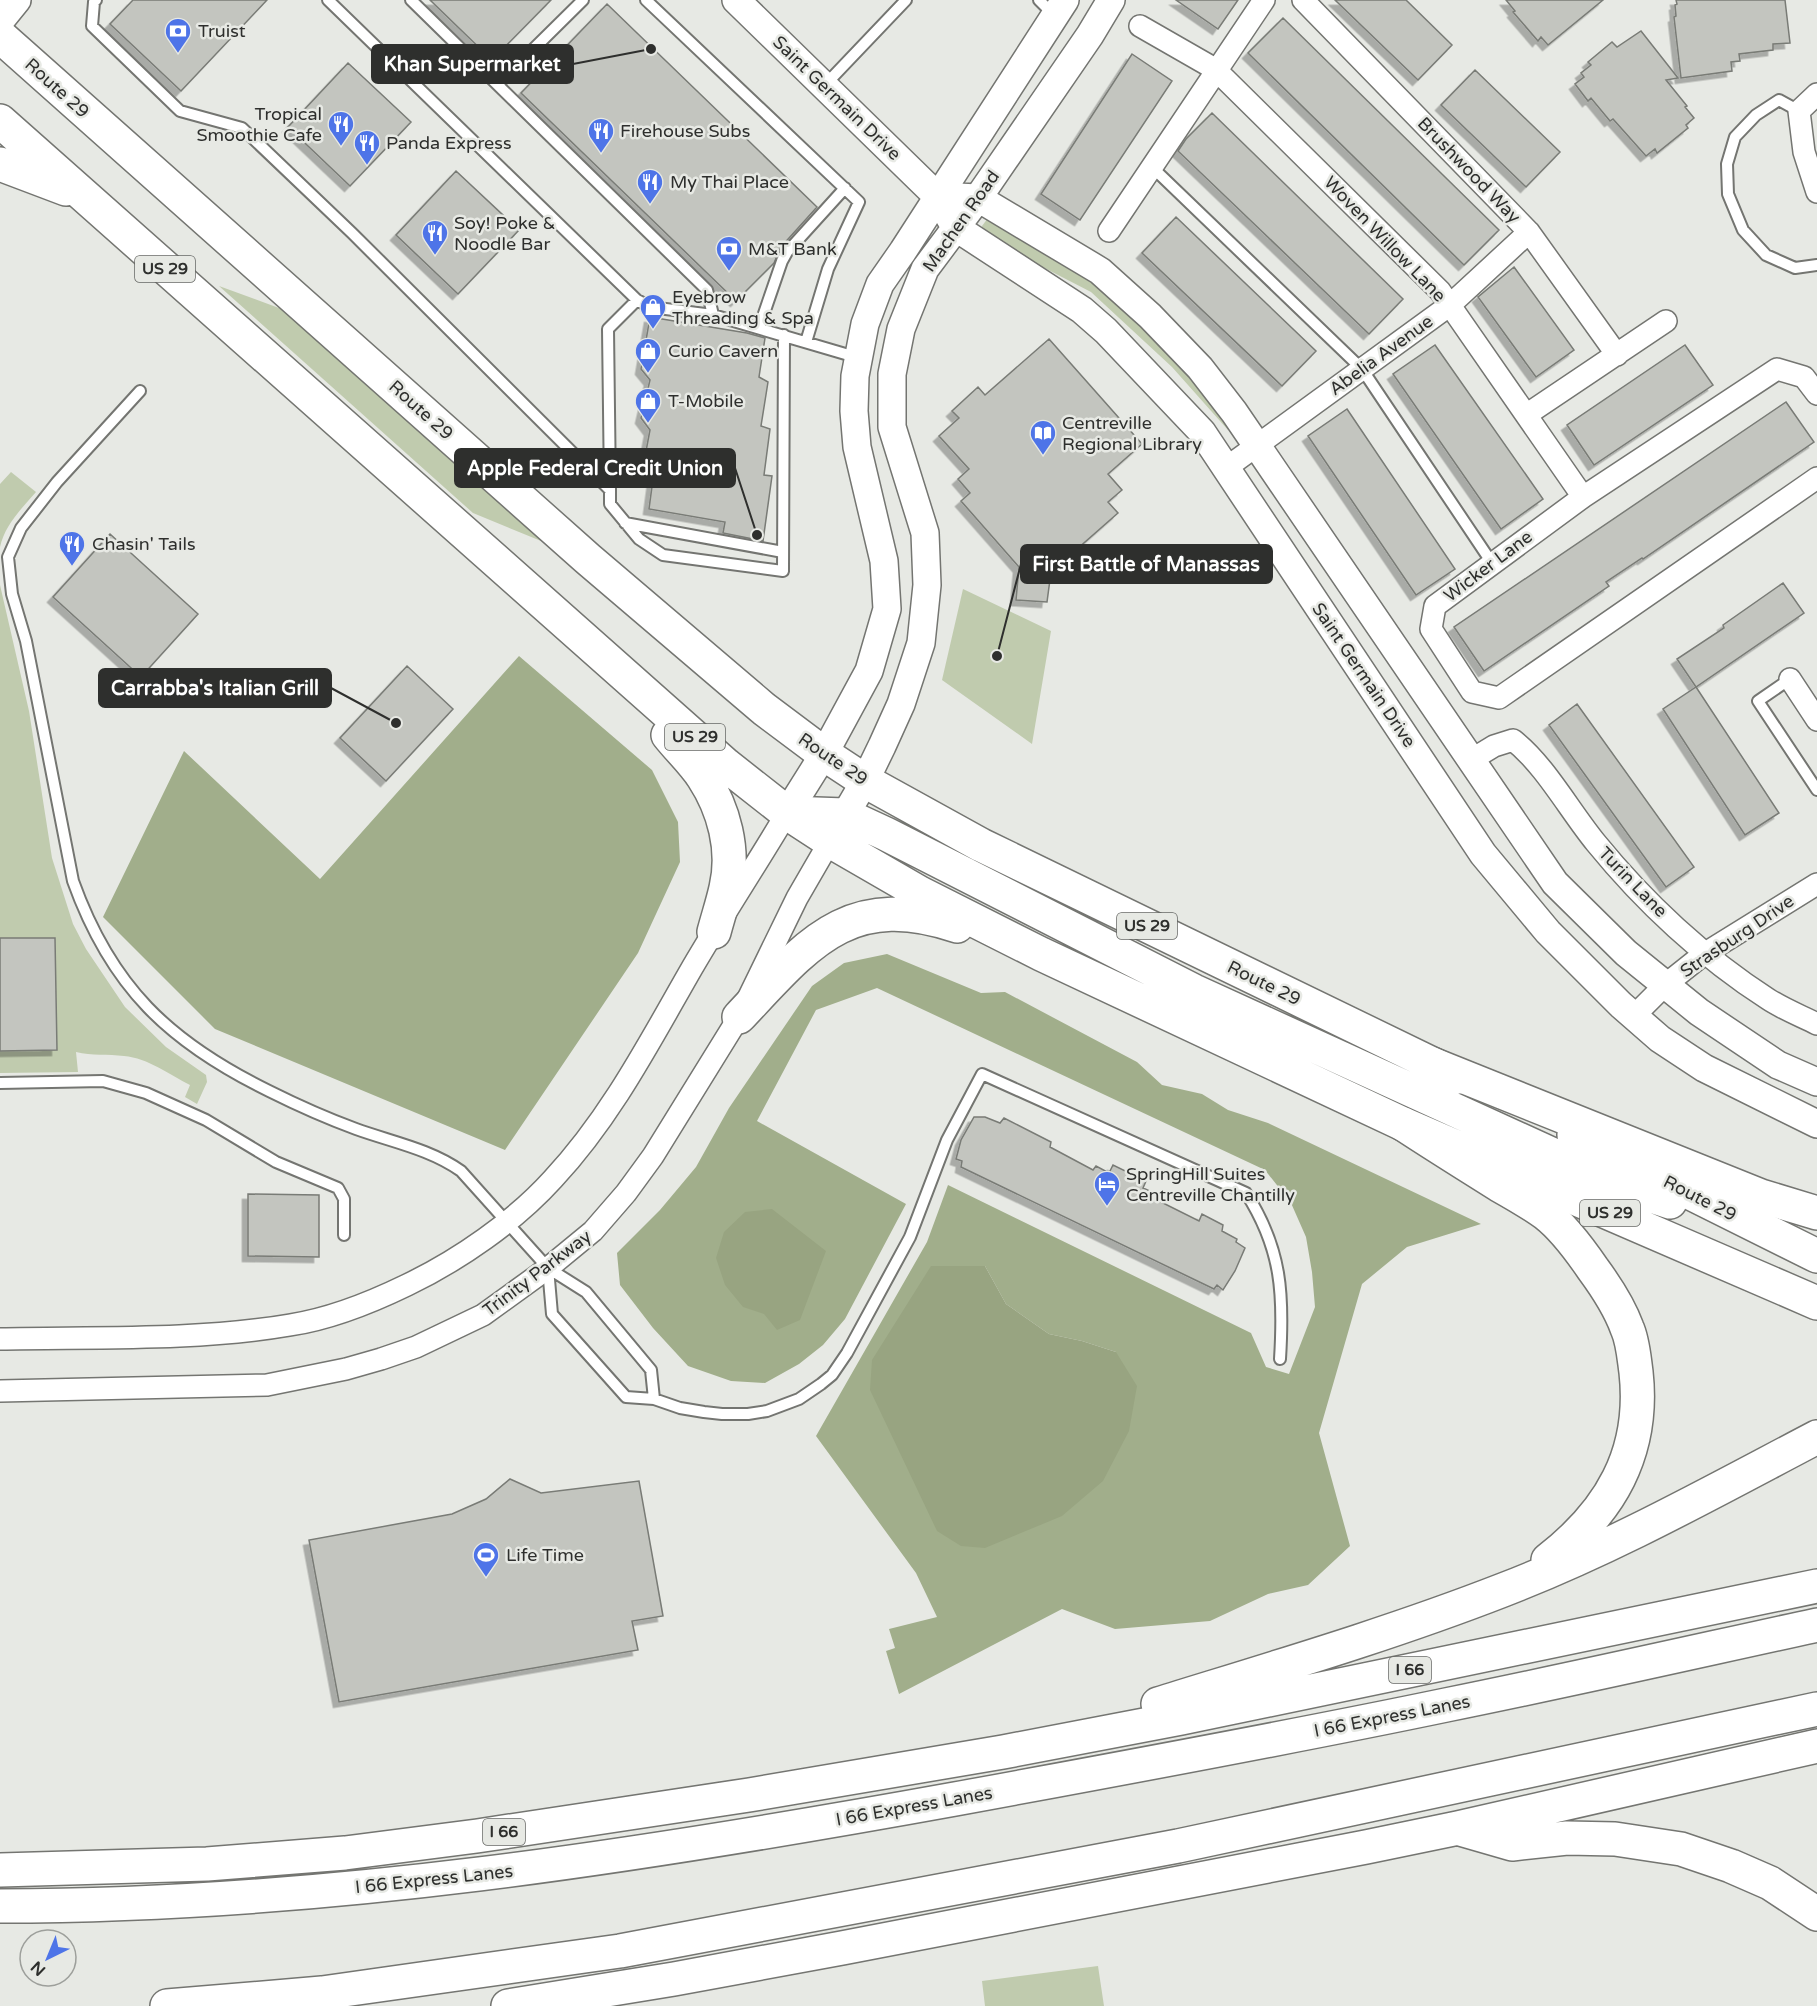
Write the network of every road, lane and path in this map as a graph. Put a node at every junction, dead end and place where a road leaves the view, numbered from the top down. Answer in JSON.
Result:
{"nodes":[{"id":1,"x":17,"y":0,"type":"edge"},
{"id":2,"x":96,"y":0,"type":"edge"},
{"id":3,"x":327,"y":0,"type":"edge"},
{"id":4,"x":411,"y":0,"type":"edge"},
{"id":5,"x":583,"y":0,"type":"edge"},
{"id":6,"x":646,"y":0,"type":"edge"},
{"id":7,"x":736,"y":0,"type":"edge"},
{"id":8,"x":906,"y":0,"type":"edge"},
{"id":9,"x":1111,"y":0,"type":"edge"},
{"id":10,"x":1264,"y":0,"type":"edge"},
{"id":11,"x":1303,"y":0,"type":"edge"},
{"id":12,"x":1053,"y":5,"type":"edge"},
{"id":13,"x":0,"y":21,"type":"edge"},
{"id":14,"x":1140,"y":26,"type":"dead end"},
{"id":15,"x":0,"y":36,"type":"edge"},
{"id":16,"x":1215,"y":69,"type":"junction"},
{"id":17,"x":498,"y":84,"type":"junction"},
{"id":18,"x":825,"y":86,"type":"junction"},
{"id":19,"x":1817,"y":94,"type":"edge"},
{"id":20,"x":1799,"y":111,"type":"junction"},
{"id":21,"x":0,"y":121,"type":"edge"},
{"id":22,"x":0,"y":164,"type":"edge"},
{"id":23,"x":1152,"y":167,"type":"junction"},
{"id":24,"x":845,"y":188,"type":"junction"},
{"id":25,"x":1817,"y":192,"type":"edge"},
{"id":26,"x":83,"y":196,"type":"junction"},
{"id":27,"x":937,"y":196,"type":"junction"},
{"id":28,"x":978,"y":198,"type":"junction"},
{"id":29,"x":955,"y":227,"type":"junction"},
{"id":30,"x":1109,"y":231,"type":"dead end"},
{"id":31,"x":1529,"y":232,"type":"junction"},
{"id":32,"x":1817,"y":265,"type":"edge"},
{"id":33,"x":637,"y":300,"type":"junction"},
{"id":34,"x":1450,"y":305,"type":"junction"},
{"id":35,"x":714,"y":315,"type":"junction"},
{"id":36,"x":1666,"y":321,"type":"dead end"},
{"id":37,"x":759,"y":328,"type":"junction"},
{"id":38,"x":784,"y":335,"type":"junction"},
{"id":39,"x":806,"y":342,"type":"junction"},
{"id":40,"x":1617,"y":355,"type":"junction"},
{"id":41,"x":859,"y":358,"type":"junction"},
{"id":42,"x":1362,"y":369,"type":"junction"},
{"id":43,"x":140,"y":391,"type":"dead end"},
{"id":44,"x":1817,"y":394,"type":"edge"},
{"id":45,"x":1526,"y":415,"type":"junction"},
{"id":46,"x":1257,"y":445,"type":"junction"},
{"id":47,"x":1226,"y":468,"type":"junction"},
{"id":48,"x":1817,"y":478,"type":"edge"},
{"id":49,"x":610,"y":490,"type":"junction"},
{"id":50,"x":1583,"y":497,"type":"junction"},
{"id":51,"x":625,"y":523,"type":"junction"},
{"id":52,"x":783,"y":552,"type":"junction"},
{"id":53,"x":1492,"y":563,"type":"junction"},
{"id":54,"x":605,"y":660,"type":"junction"},
{"id":55,"x":1790,"y":679,"type":"joint"},
{"id":56,"x":1817,"y":720,"type":"edge"},
{"id":57,"x":824,"y":754,"type":"junction"},
{"id":58,"x":1471,"y":760,"type":"junction"},
{"id":59,"x":865,"y":781,"type":"junction"},
{"id":60,"x":1817,"y":790,"type":"edge"},
{"id":61,"x":787,"y":813,"type":"junction"},
{"id":62,"x":837,"y":828,"type":"junction"},
{"id":63,"x":1817,"y":884,"type":"edge"},
{"id":64,"x":714,"y":932,"type":"junction"},
{"id":65,"x":1041,"y":954,"type":"junction"},
{"id":66,"x":1704,"y":954,"type":"junction"},
{"id":67,"x":1665,"y":986,"type":"junction"},
{"id":68,"x":1634,"y":1016,"type":"junction"},
{"id":69,"x":739,"y":1017,"type":"junction"},
{"id":70,"x":1817,"y":1024,"type":"edge"},
{"id":71,"x":1432,"y":1064,"type":"junction"},
{"id":72,"x":1817,"y":1082,"type":"edge"},
{"id":73,"x":0,"y":1083,"type":"edge"},
{"id":74,"x":1402,"y":1124,"type":"junction"},
{"id":75,"x":1817,"y":1124,"type":"edge"},
{"id":76,"x":1817,"y":1214,"type":"edge"},
{"id":77,"x":507,"y":1221,"type":"junction"},
{"id":78,"x":344,"y":1235,"type":"dead end"},
{"id":79,"x":1808,"y":1252,"type":"edge"},
{"id":80,"x":548,"y":1268,"type":"junction"},
{"id":81,"x":1817,"y":1304,"type":"edge"},
{"id":82,"x":0,"y":1339,"type":"edge"},
{"id":83,"x":1280,"y":1359,"type":"dead end"},
{"id":84,"x":0,"y":1391,"type":"edge"},
{"id":85,"x":654,"y":1399,"type":"junction"},
{"id":86,"x":1817,"y":1437,"type":"edge"},
{"id":87,"x":1817,"y":1586,"type":"edge"},
{"id":88,"x":1504,"y":1589,"type":"junction"},
{"id":89,"x":1817,"y":1625,"type":"edge"},
{"id":90,"x":1817,"y":1709,"type":"edge"},
{"id":91,"x":1817,"y":1746,"type":"edge"},
{"id":92,"x":1003,"y":1752,"type":"junction"},
{"id":93,"x":1458,"y":1828,"type":"junction"},
{"id":94,"x":0,"y":1870,"type":"edge"},
{"id":95,"x":0,"y":1906,"type":"edge"},
{"id":96,"x":1817,"y":1914,"type":"edge"},
{"id":97,"x":167,"y":2006,"type":"edge"},
{"id":98,"x":508,"y":2006,"type":"edge"}],
"edges":[{"from":1,"to":13,"type":"street"},
{"from":2,"to":49,"type":"lane"},
{"from":3,"to":33,"type":"lane"},
{"from":4,"to":17,"type":"lane"},
{"from":5,"to":17,"type":"lane"},
{"from":6,"to":24,"type":"lane"},
{"from":7,"to":18,"type":"street","name":"Saint Germain Drive"},
{"from":8,"to":18,"type":"lane"},
{"from":9,"to":28,"type":"street","name":"Machen Road"},
{"from":10,"to":16,"type":"street"},
{"from":11,"to":31,"type":"street","name":"Brushwood Way"},
{"from":12,"to":27,"type":"street","name":"Machen Road"},
{"from":14,"to":16,"type":"street","name":"Woven Willow Lane"},
{"from":15,"to":57,"type":"main road","name":"Route 29","number":"US 29"},
{"from":16,"to":23,"type":"street"},
{"from":16,"to":34,"type":"street","name":"Woven Willow Lane"},
{"from":17,"to":35,"type":"lane"},
{"from":18,"to":27,"type":"street","name":"Saint Germain Drive"},
{"from":19,"to":20,"type":"street"},
{"from":20,"to":25,"type":"street"},
{"from":20,"to":32,"type":"lane"},
{"from":21,"to":26,"type":"main road","number":"US 29"},
{"from":22,"to":26,"type":"main road"},
{"from":23,"to":30,"type":"street"},
{"from":23,"to":42,"type":"lane"},
{"from":24,"to":37,"type":"lane"},
{"from":24,"to":39,"type":"lane"},
{"from":26,"to":54,"type":"main road","number":"US 29"},
{"from":27,"to":28,"type":"street"},
{"from":27,"to":29,"type":"street","name":"Saint Germain Drive"},
{"from":27,"to":41,"type":"street","name":"Machen Road"},
{"from":28,"to":29,"type":"street","name":"Machen Road"},
{"from":28,"to":46,"type":"street"},
{"from":29,"to":47,"type":"street","name":"Saint Germain Drive"},
{"from":29,"to":59,"type":"street","name":"Machen Road"},
{"from":31,"to":34,"type":"street","name":"Abelia Avenue"},
{"from":31,"to":40,"type":"street","name":"Brushwood Way"},
{"from":33,"to":35,"type":"lane"},
{"from":33,"to":49,"type":"lane"},
{"from":34,"to":42,"type":"street","name":"Abelia Avenue"},
{"from":34,"to":45,"type":"street","name":"Woven Willow Lane"},
{"from":35,"to":37,"type":"lane"},
{"from":36,"to":40,"type":"street"},
{"from":37,"to":38,"type":"lane"},
{"from":38,"to":39,"type":"lane"},
{"from":38,"to":52,"type":"lane"},
{"from":39,"to":41,"type":"lane"},
{"from":40,"to":45,"type":"street"},
{"from":41,"to":57,"type":"street","name":"Machen Road"},
{"from":42,"to":46,"type":"street","name":"Abelia Avenue"},
{"from":42,"to":53,"type":"lane"},
{"from":43,"to":77,"type":"lane"},
{"from":44,"to":50,"type":"street","name":"Wicker Lane"},
{"from":45,"to":50,"type":"street","name":"Woven Willow Lane"},
{"from":46,"to":47,"type":"street","name":"Abelia Avenue"},
{"from":46,"to":58,"type":"street"},
{"from":47,"to":68,"type":"street","name":"Saint Germain Drive"},
{"from":48,"to":53,"type":"street","name":"Wicker Lane"},
{"from":49,"to":51,"type":"lane"},
{"from":50,"to":53,"type":"street","name":"Wicker Lane"},
{"from":51,"to":52,"type":"lane"},
{"from":51,"to":52,"type":"lane"},
{"from":54,"to":61,"type":"main road","number":"US 29"},
{"from":54,"to":64,"type":"main road"},
{"from":55,"to":56,"type":"street"},
{"from":55,"to":60,"type":"lane"},
{"from":57,"to":59,"type":"main road","name":"Route 29","number":"US 29"},
{"from":57,"to":61,"type":"street","name":"Machen Road"},
{"from":58,"to":66,"type":"street","name":"Turin Lane"},
{"from":58,"to":67,"type":"street"},
{"from":59,"to":62,"type":"street","name":"Machen Road"},
{"from":59,"to":71,"type":"main road","name":"Route 29","number":"US 29"},
{"from":61,"to":62,"type":"main road"},
{"from":61,"to":64,"type":"street"},
{"from":62,"to":65,"type":"main road","number":"US 29"},
{"from":62,"to":69,"type":"street","name":"Trinity Parkway"},
{"from":62,"to":79,"type":"main road"},
{"from":63,"to":66,"type":"street","name":"Strasburg Drive"},
{"from":64,"to":77,"type":"street"},
{"from":65,"to":69,"type":"main road"},
{"from":65,"to":74,"type":"main road","number":"US 29"},
{"from":66,"to":67,"type":"street","name":"Strasburg Drive"},
{"from":66,"to":70,"type":"street","name":"Turin Lane"},
{"from":67,"to":68,"type":"street","name":"Strasburg Drive"},
{"from":67,"to":72,"type":"street"},
{"from":68,"to":75,"type":"street","name":"Saint Germain Drive"},
{"from":69,"to":80,"type":"street","name":"Trinity Parkway"},
{"from":71,"to":76,"type":"main road"},
{"from":71,"to":79,"type":"main road","name":"Route 29","number":"US 29"},
{"from":73,"to":78,"type":"lane"},
{"from":74,"to":81,"type":"main road","number":"US 29"},
{"from":74,"to":88,"type":"main road"},
{"from":77,"to":80,"type":"lane"},
{"from":77,"to":82,"type":"street"},
{"from":80,"to":84,"type":"street","name":"Trinity Parkway"},
{"from":80,"to":85,"type":"lane"},
{"from":80,"to":85,"type":"lane"},
{"from":83,"to":85,"type":"lane"},
{"from":86,"to":88,"type":"main road"},
{"from":87,"to":92,"type":"main road","number":"I 66"},
{"from":88,"to":92,"type":"main road"},
{"from":89,"to":95,"type":"main road","name":"I 66 Express Lanes"},
{"from":90,"to":97,"type":"main road"},
{"from":91,"to":93,"type":"main road"},
{"from":92,"to":94,"type":"main road","number":"I 66"},
{"from":93,"to":96,"type":"main road"},
{"from":93,"to":98,"type":"main road"}]}
